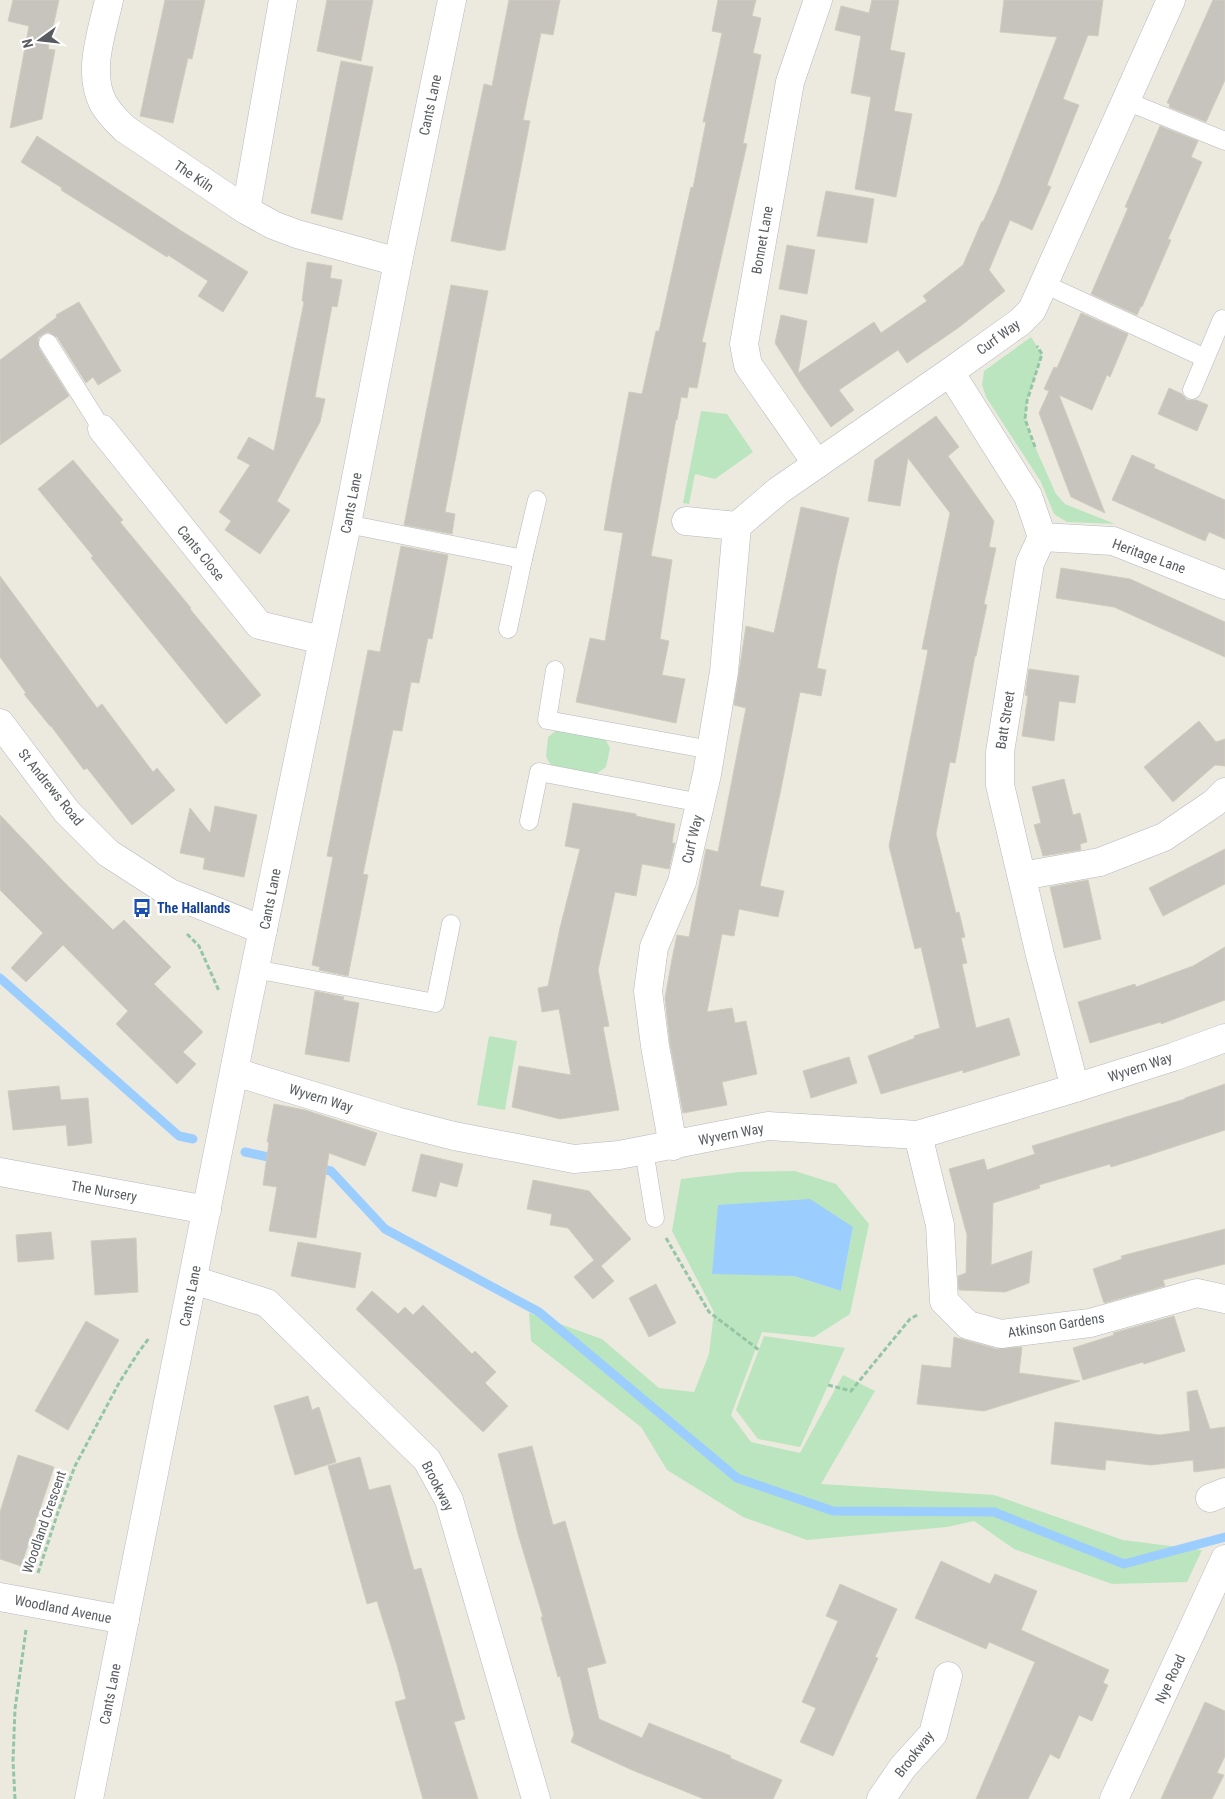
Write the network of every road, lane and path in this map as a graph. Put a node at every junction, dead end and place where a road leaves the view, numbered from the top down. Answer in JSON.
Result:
{"nodes":[{"id":1,"x":109,"y":0,"type":"edge"},
{"id":2,"x":283,"y":0,"type":"edge"},
{"id":3,"x":452,"y":0,"type":"edge"},
{"id":4,"x":818,"y":0,"type":"edge"},
{"id":5,"x":1171,"y":0,"type":"edge"},
{"id":6,"x":1126,"y":101,"type":"junction"},
{"id":7,"x":1225,"y":141,"type":"edge"},
{"id":8,"x":246,"y":210,"type":"junction"},
{"id":9,"x":398,"y":262,"type":"junction"},
{"id":10,"x":1044,"y":284,"type":"junction"},
{"id":11,"x":1222,"y":319,"type":"dead end"},
{"id":12,"x":1020,"y":322,"type":"junction"},
{"id":13,"x":48,"y":343,"type":"dead end"},
{"id":14,"x":1205,"y":358,"type":"junction"},
{"id":15,"x":950,"y":372,"type":"junction"},
{"id":16,"x":1192,"y":390,"type":"dead end"},
{"id":17,"x":102,"y":429,"type":"joint"},
{"id":18,"x":1036,"y":448,"type":"dead end"},
{"id":19,"x":817,"y":464,"type":"junction"},
{"id":20,"x":537,"y":500,"type":"dead end"},
{"id":21,"x":686,"y":521,"type":"dead end"},
{"id":22,"x":347,"y":524,"type":"junction"},
{"id":23,"x":737,"y":526,"type":"junction"},
{"id":24,"x":1042,"y":537,"type":"junction"},
{"id":25,"x":524,"y":559,"type":"junction"},
{"id":26,"x":1225,"y":585,"type":"edge"},
{"id":27,"x":508,"y":629,"type":"dead end"},
{"id":28,"x":322,"y":640,"type":"junction"},
{"id":29,"x":555,"y":670,"type":"dead end"},
{"id":30,"x":0,"y":723,"type":"edge"},
{"id":31,"x":711,"y":750,"type":"junction"},
{"id":32,"x":1225,"y":792,"type":"edge"},
{"id":33,"x":701,"y":803,"type":"junction"},
{"id":34,"x":529,"y":820,"type":"dead end"},
{"id":35,"x":1022,"y":876,"type":"junction"},
{"id":36,"x":451,"y":924,"type":"dead end"},
{"id":37,"x":263,"y":930,"type":"junction"},
{"id":38,"x":255,"y":968,"type":"junction"},
{"id":39,"x":1225,"y":1038,"type":"edge"},
{"id":40,"x":235,"y":1072,"type":"junction"},
{"id":41,"x":1075,"y":1088,"type":"junction"},
{"id":42,"x":918,"y":1135,"type":"junction"},
{"id":43,"x":673,"y":1146,"type":"junction"},
{"id":44,"x":644,"y":1150,"type":"junction"},
{"id":45,"x":0,"y":1172,"type":"edge"},
{"id":46,"x":207,"y":1210,"type":"junction"},
{"id":47,"x":655,"y":1218,"type":"joint"},
{"id":48,"x":193,"y":1280,"type":"junction"},
{"id":49,"x":1225,"y":1299,"type":"edge"},
{"id":50,"x":944,"y":1301,"type":"junction"},
{"id":51,"x":184,"y":1329,"type":"junction"},
{"id":52,"x":759,"y":1350,"type":"dead end"},
{"id":53,"x":828,"y":1385,"type":"dead end"},
{"id":54,"x":1225,"y":1559,"type":"edge"},
{"id":55,"x":0,"y":1597,"type":"edge"},
{"id":56,"x":29,"y":1602,"type":"junction"},
{"id":57,"x":125,"y":1620,"type":"junction"},
{"id":58,"x":948,"y":1676,"type":"dead end"},
{"id":59,"x":15,"y":1799,"type":"edge"},
{"id":60,"x":89,"y":1799,"type":"edge"},
{"id":61,"x":536,"y":1799,"type":"edge"},
{"id":62,"x":881,"y":1799,"type":"edge"},
{"id":63,"x":1114,"y":1799,"type":"edge"}],
"edges":[{"from":1,"to":8,"type":"street","name":"The Kiln"},
{"from":2,"to":8,"type":"street"},
{"from":3,"to":9,"type":"street","name":"Cants Lane"},
{"from":4,"to":19,"type":"street","name":"Bonnet Lane"},
{"from":5,"to":6,"type":"street","name":"Curf Way"},
{"from":6,"to":7,"type":"lane"},
{"from":6,"to":10,"type":"street","name":"Curf Way"},
{"from":8,"to":9,"type":"street","name":"The Kiln"},
{"from":9,"to":22,"type":"street","name":"Cants Lane"},
{"from":10,"to":12,"type":"street","name":"Curf Way"},
{"from":10,"to":14,"type":"lane"},
{"from":11,"to":14,"type":"lane"},
{"from":12,"to":15,"type":"street","name":"Curf Way"},
{"from":12,"to":18,"type":"path"},
{"from":13,"to":17,"type":"lane"},
{"from":14,"to":16,"type":"lane"},
{"from":15,"to":19,"type":"street","name":"Curf Way"},
{"from":15,"to":24,"type":"street"},
{"from":17,"to":28,"type":"street","name":"Cants Close"},
{"from":19,"to":23,"type":"street","name":"Curf Way"},
{"from":20,"to":25,"type":"lane"},
{"from":21,"to":23,"type":"street"},
{"from":22,"to":25,"type":"lane"},
{"from":22,"to":28,"type":"street","name":"Cants Lane"},
{"from":23,"to":31,"type":"street","name":"Curf Way"},
{"from":24,"to":26,"type":"street","name":"Heritage Lane"},
{"from":24,"to":35,"type":"street","name":"Batt Street"},
{"from":25,"to":27,"type":"lane"},
{"from":28,"to":37,"type":"street","name":"Cants Lane"},
{"from":29,"to":31,"type":"lane"},
{"from":30,"to":37,"type":"street","name":"St Andrews Road"},
{"from":31,"to":33,"type":"street","name":"Curf Way"},
{"from":32,"to":35,"type":"street"},
{"from":33,"to":34,"type":"lane"},
{"from":33,"to":43,"type":"street","name":"Curf Way"},
{"from":35,"to":41,"type":"street","name":"Batt Street"},
{"from":36,"to":38,"type":"lane"},
{"from":37,"to":38,"type":"street","name":"Cants Lane"},
{"from":38,"to":40,"type":"street","name":"Cants Lane"},
{"from":39,"to":41,"type":"street","name":"Wyvern Way"},
{"from":40,"to":44,"type":"street","name":"Wyvern Way"},
{"from":40,"to":46,"type":"street","name":"Cants Lane"},
{"from":41,"to":42,"type":"street","name":"Wyvern Way"},
{"from":42,"to":43,"type":"street","name":"Wyvern Way"},
{"from":42,"to":50,"type":"street"},
{"from":43,"to":44,"type":"street","name":"Wyvern Way"},
{"from":44,"to":47,"type":"lane"},
{"from":45,"to":46,"type":"street","name":"The Nursery"},
{"from":46,"to":48,"type":"street","name":"Cants Lane"},
{"from":47,"to":52,"type":"path"},
{"from":48,"to":51,"type":"street","name":"Cants Lane"},
{"from":48,"to":61,"type":"street","name":"Brookway"},
{"from":49,"to":50,"type":"street","name":"Atkinson Gardens"},
{"from":50,"to":53,"type":"path"},
{"from":51,"to":56,"type":"path","name":"Woodland Crescent"},
{"from":51,"to":57,"type":"street","name":"Cants Lane"},
{"from":54,"to":63,"type":"street","name":"Nye Road"},
{"from":55,"to":56,"type":"street","name":"Woodland Avenue"},
{"from":56,"to":57,"type":"street","name":"Woodland Avenue"},
{"from":56,"to":59,"type":"path","name":"Woodland Crescent"},
{"from":57,"to":60,"type":"street","name":"Cants Lane"},
{"from":58,"to":62,"type":"street","name":"Brookway"}]}
